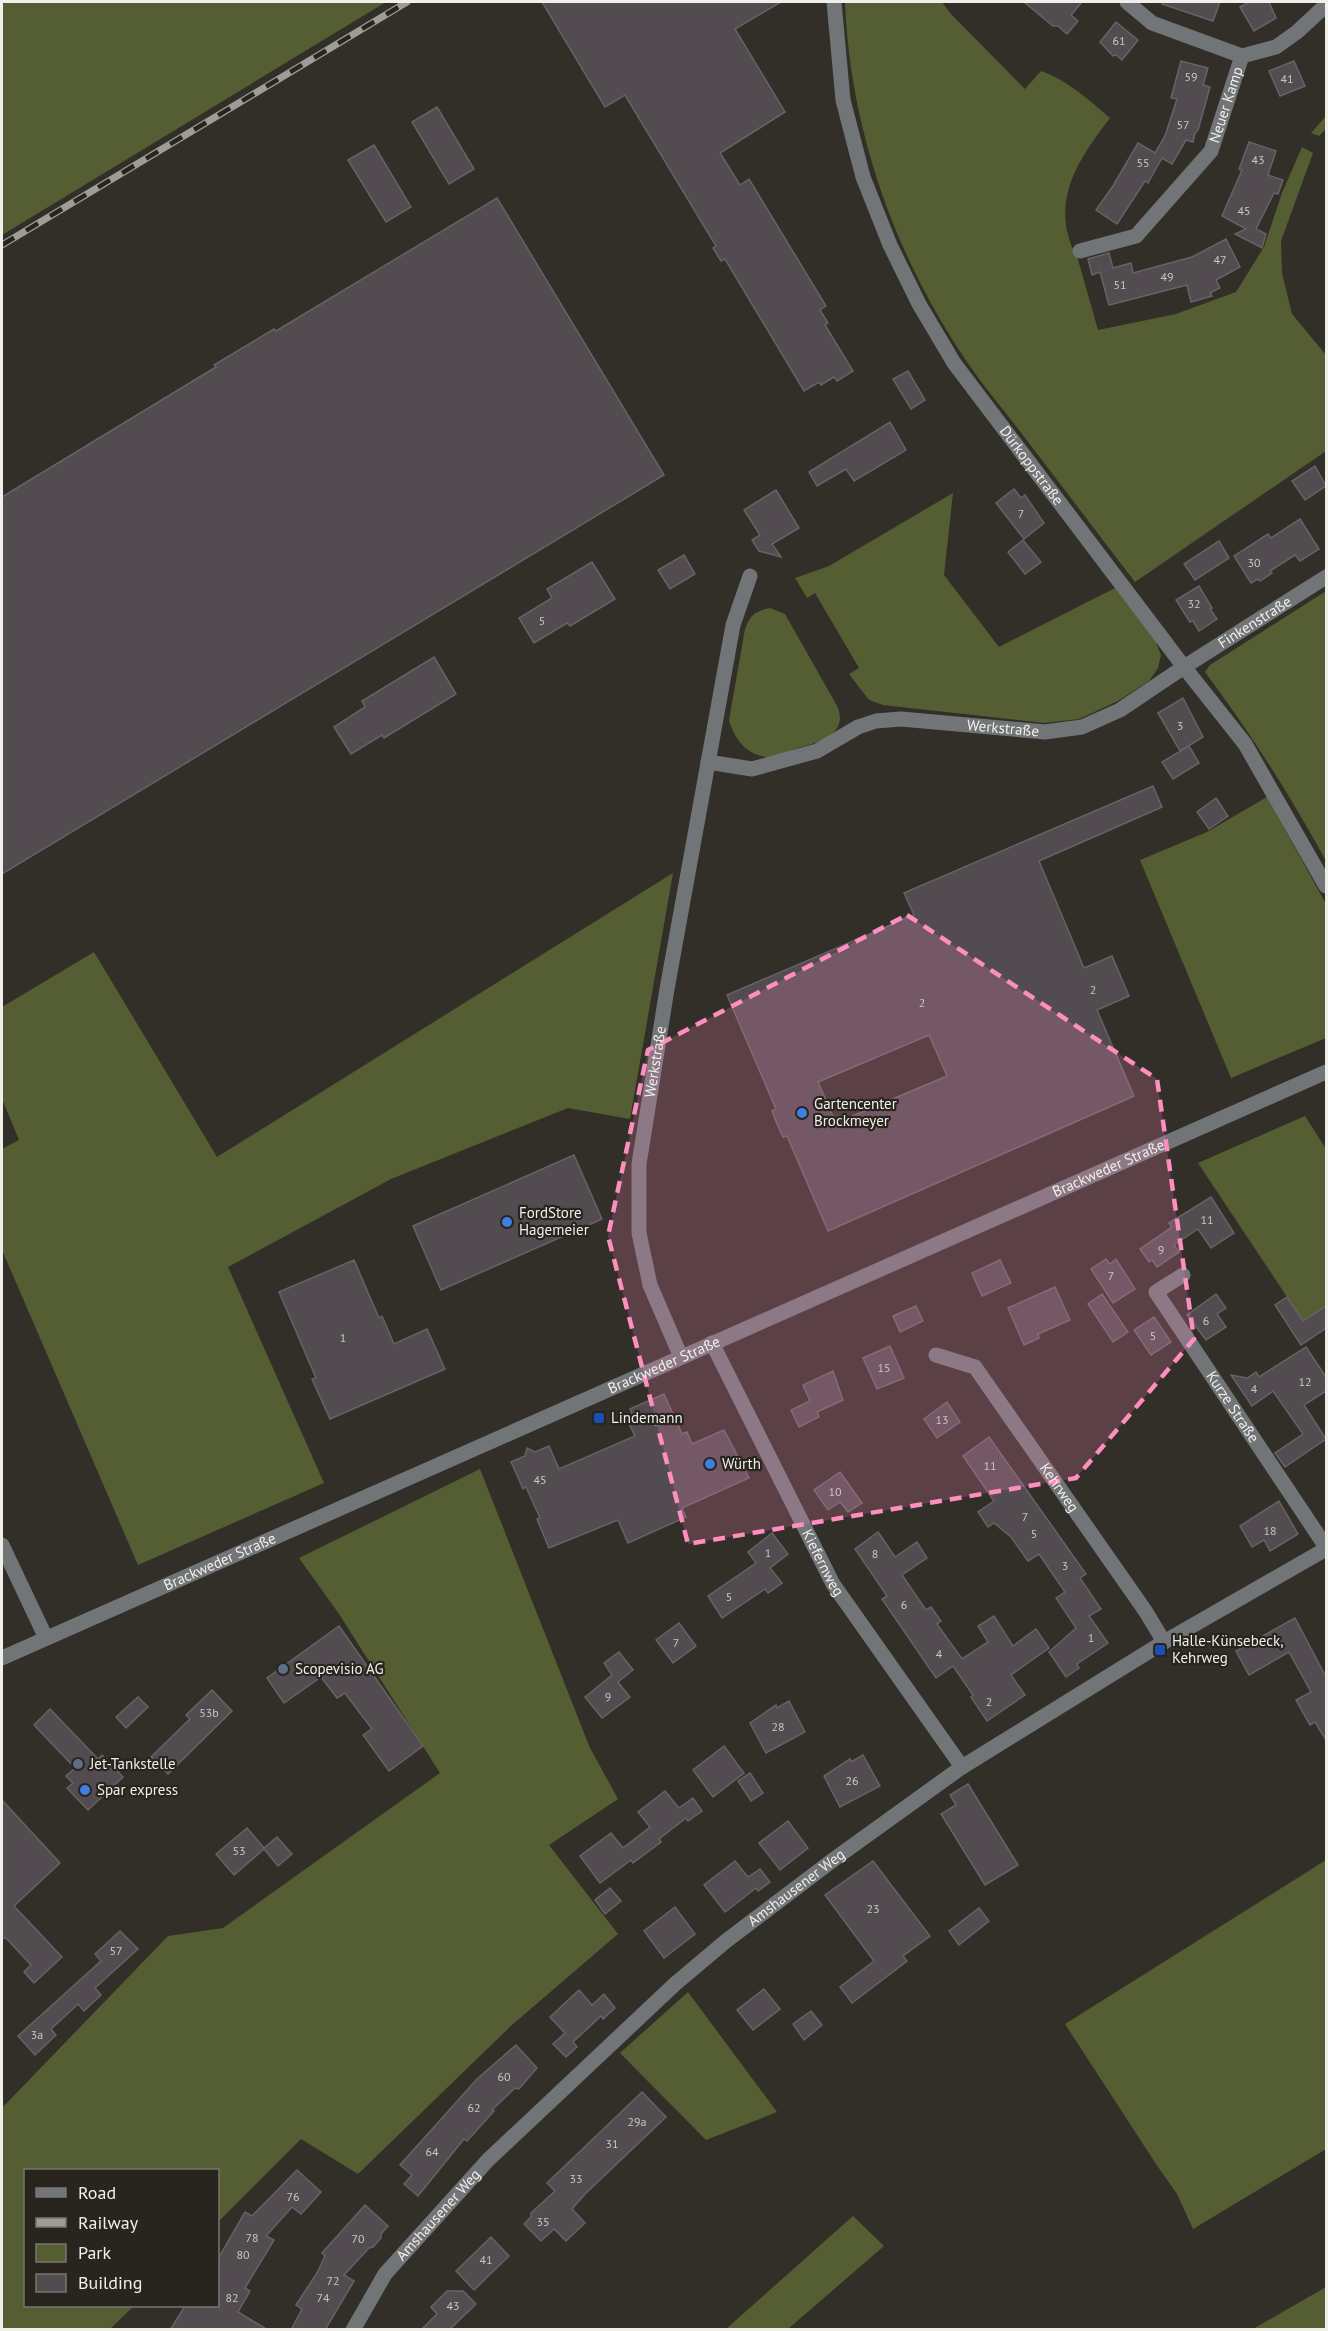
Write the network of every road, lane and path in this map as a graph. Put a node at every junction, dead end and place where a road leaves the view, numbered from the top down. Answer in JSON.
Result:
{"nodes":[{"id":1,"x":834,"y":2,"type":"edge"},
{"id":2,"x":1127,"y":2,"type":"edge"},
{"id":3,"x":1326,"y":5,"type":"edge"},
{"id":4,"x":1242,"y":56,"type":"junction"},
{"id":5,"x":1080,"y":251,"type":"dead end"},
{"id":6,"x":750,"y":576,"type":"dead end"},
{"id":7,"x":1326,"y":577,"type":"edge"},
{"id":8,"x":1184,"y":667,"type":"junction"},
{"id":9,"x":708,"y":762,"type":"junction"},
{"id":10,"x":1326,"y":886,"type":"edge"},
{"id":11,"x":1326,"y":1072,"type":"edge"},
{"id":12,"x":1183,"y":1275,"type":"dead end"},
{"id":13,"x":712,"y":1343,"type":"junction"},
{"id":14,"x":936,"y":1355,"type":"dead end"},
{"id":15,"x":681,"y":1357,"type":"junction"},
{"id":16,"x":2,"y":1545,"type":"edge"},
{"id":17,"x":1326,"y":1548,"type":"edge"},
{"id":18,"x":46,"y":1638,"type":"junction"},
{"id":19,"x":1164,"y":1642,"type":"junction"},
{"id":20,"x":2,"y":1658,"type":"edge"},
{"id":21,"x":962,"y":1767,"type":"junction"},
{"id":22,"x":353,"y":2330,"type":"edge"}],
"edges":[{"from":1,"to":8,"type":"street","name":"Dürkoppstraße"},
{"from":2,"to":4,"type":"street","name":"Neuer Kamp"},
{"from":3,"to":4,"type":"street","name":"Neuer Kamp"},
{"from":4,"to":5,"type":"street","name":"Neuer Kamp"},
{"from":6,"to":9,"type":"street","name":"Werkstraße"},
{"from":7,"to":8,"type":"street","name":"Finkenstraße"},
{"from":8,"to":9,"type":"street","name":"Werkstraße"},
{"from":8,"to":10,"type":"street","name":"Dürkoppstraße"},
{"from":9,"to":15,"type":"street","name":"Werkstraße"},
{"from":11,"to":13,"type":"street","name":"Brackweder Straße"},
{"from":12,"to":17,"type":"street","name":"Kurze Straße"},
{"from":13,"to":15,"type":"street","name":"Brackweder Straße"},
{"from":13,"to":21,"type":"street","name":"Kiefernweg"},
{"from":14,"to":19,"type":"street","name":"Kehrweg"},
{"from":15,"to":18,"type":"street","name":"Brackweder Straße"},
{"from":16,"to":18,"type":"street"},
{"from":17,"to":19,"type":"street","name":"Amshausener Weg"},
{"from":18,"to":20,"type":"street","name":"Brackweder Straße"},
{"from":19,"to":21,"type":"street","name":"Amshausener Weg"},
{"from":21,"to":22,"type":"street","name":"Amshausener Weg"}]}
